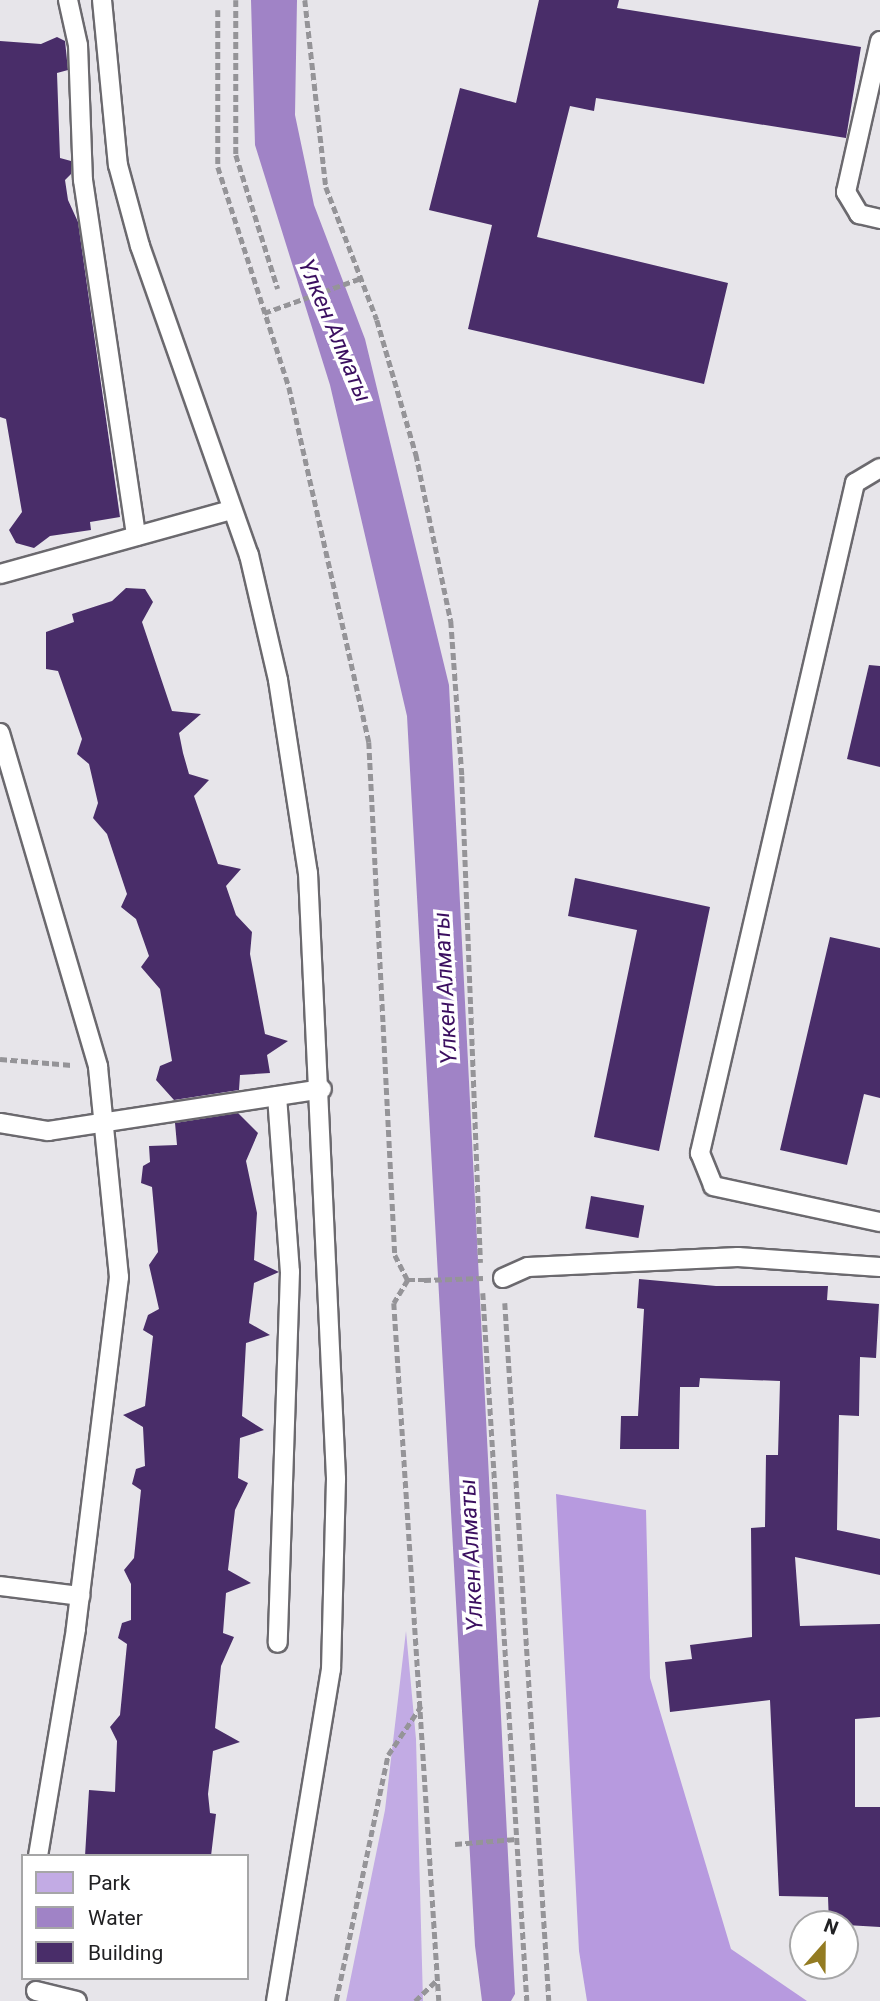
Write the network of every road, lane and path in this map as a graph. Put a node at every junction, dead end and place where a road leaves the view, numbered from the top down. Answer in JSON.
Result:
{"nodes":[{"id":1,"x":68,"y":0,"type":"edge"},
{"id":2,"x":102,"y":0,"type":"edge"},
{"id":3,"x":236,"y":0,"type":"edge"},
{"id":4,"x":305,"y":0,"type":"edge"},
{"id":5,"x":218,"y":10,"type":"dead end"},
{"id":6,"x":880,"y":41,"type":"edge"},
{"id":7,"x":880,"y":219,"type":"edge"},
{"id":8,"x":361,"y":278,"type":"junction"},
{"id":9,"x":278,"y":289,"type":"dead end"},
{"id":10,"x":264,"y":313,"type":"junction"},
{"id":11,"x":880,"y":468,"type":"edge"},
{"id":12,"x":231,"y":510,"type":"junction"},
{"id":13,"x":136,"y":536,"type":"junction"},
{"id":14,"x":0,"y":575,"type":"edge"},
{"id":15,"x":0,"y":733,"type":"edge"},
{"id":16,"x":0,"y":1059,"type":"edge"},
{"id":17,"x":98,"y":1067,"type":"junction"},
{"id":18,"x":322,"y":1089,"type":"junction"},
{"id":19,"x":277,"y":1096,"type":"junction"},
{"id":20,"x":107,"y":1121,"type":"junction"},
{"id":21,"x":0,"y":1123,"type":"edge"},
{"id":22,"x":880,"y":1222,"type":"edge"},
{"id":23,"x":880,"y":1267,"type":"edge"},
{"id":24,"x":503,"y":1278,"type":"junction"},
{"id":25,"x":408,"y":1280,"type":"junction"},
{"id":26,"x":0,"y":1586,"type":"edge"},
{"id":27,"x":80,"y":1597,"type":"junction"},
{"id":28,"x":278,"y":1643,"type":"dead end"},
{"id":29,"x":421,"y":1705,"type":"junction"},
{"id":30,"x":516,"y":1839,"type":"junction"},
{"id":31,"x":456,"y":1844,"type":"dead end"},
{"id":32,"x":37,"y":1854,"type":"edge"},
{"id":33,"x":437,"y":1979,"type":"junction"},
{"id":34,"x":34,"y":1990,"type":"edge"},
{"id":35,"x":77,"y":2001,"type":"edge"},
{"id":36,"x":276,"y":2001,"type":"edge"},
{"id":37,"x":336,"y":2001,"type":"edge"},
{"id":38,"x":415,"y":2001,"type":"edge"},
{"id":39,"x":439,"y":2001,"type":"edge"},
{"id":40,"x":527,"y":2001,"type":"edge"},
{"id":41,"x":549,"y":2001,"type":"edge"}],
"edges":[{"from":1,"to":13,"type":"lane"},
{"from":2,"to":12,"type":"lane"},
{"from":3,"to":9,"type":"path"},
{"from":4,"to":8,"type":"path"},
{"from":5,"to":10,"type":"path"},
{"from":6,"to":7,"type":"lane"},
{"from":8,"to":10,"type":"path"},
{"from":8,"to":30,"type":"path"},
{"from":10,"to":25,"type":"path"},
{"from":11,"to":22,"type":"lane"},
{"from":12,"to":13,"type":"lane"},
{"from":12,"to":18,"type":"lane"},
{"from":13,"to":14,"type":"lane"},
{"from":15,"to":17,"type":"lane"},
{"from":16,"to":17,"type":"path"},
{"from":17,"to":20,"type":"lane"},
{"from":18,"to":19,"type":"lane"},
{"from":18,"to":36,"type":"lane"},
{"from":19,"to":20,"type":"lane"},
{"from":19,"to":28,"type":"lane"},
{"from":20,"to":21,"type":"lane"},
{"from":20,"to":27,"type":"lane"},
{"from":23,"to":24,"type":"lane"},
{"from":24,"to":25,"type":"path","bridge":true},
{"from":24,"to":41,"type":"path"},
{"from":25,"to":29,"type":"path"},
{"from":26,"to":27,"type":"lane"},
{"from":27,"to":32,"type":"lane"},
{"from":29,"to":33,"type":"path"},
{"from":29,"to":37,"type":"path"},
{"from":30,"to":31,"type":"path"},
{"from":30,"to":40,"type":"path"},
{"from":33,"to":38,"type":"path"},
{"from":33,"to":39,"type":"path"},
{"from":34,"to":35,"type":"lane"}]}
